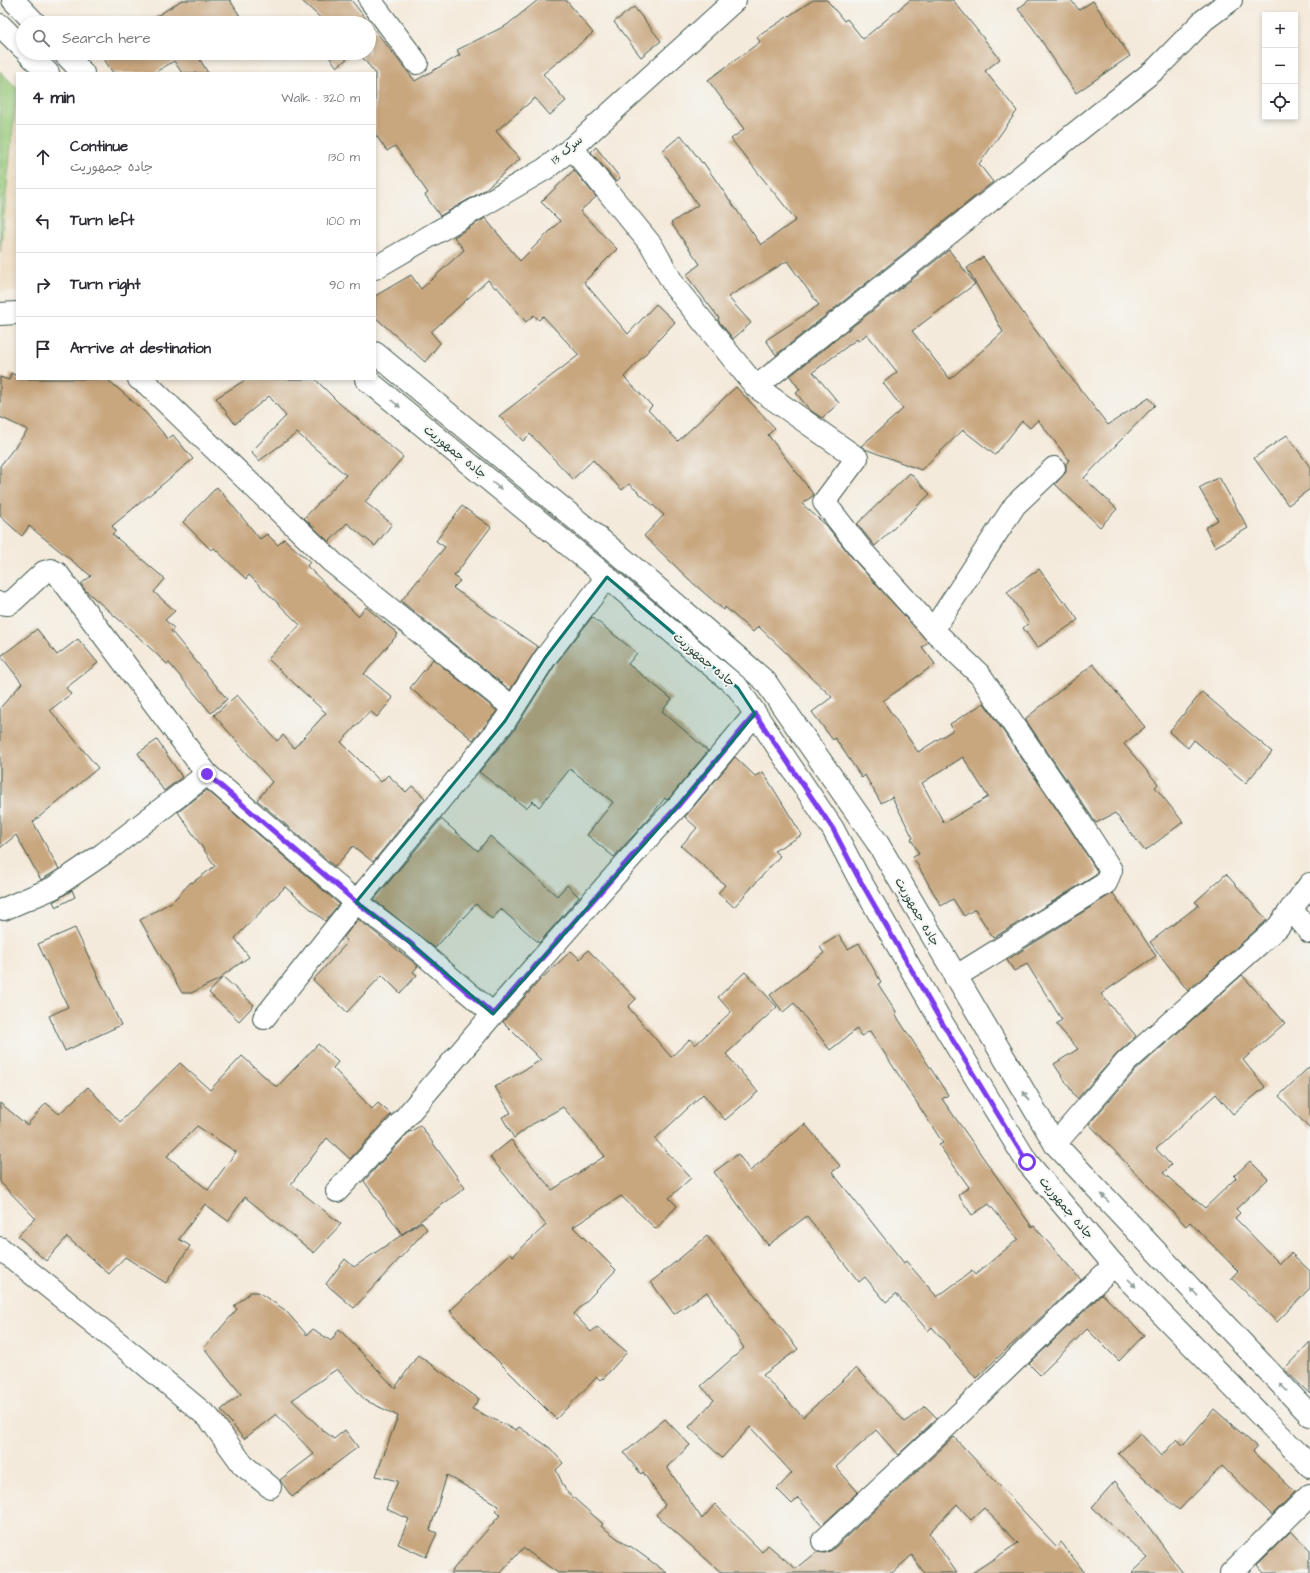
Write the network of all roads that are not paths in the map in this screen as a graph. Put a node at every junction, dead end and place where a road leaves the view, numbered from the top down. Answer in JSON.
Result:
{"nodes":[{"id":1,"x":13,"y":0,"type":"edge"},
{"id":2,"x":370,"y":0,"type":"edge"},
{"id":3,"x":736,"y":0,"type":"edge"},
{"id":4,"x":1231,"y":0,"type":"edge"},
{"id":5,"x":28,"y":16,"type":"edge"},
{"id":6,"x":0,"y":25,"type":"edge"},
{"id":7,"x":16,"y":41,"type":"edge"},
{"id":8,"x":35,"y":60,"type":"edge"},
{"id":9,"x":71,"y":60,"type":"edge"},
{"id":10,"x":416,"y":63,"type":"dead end"},
{"id":11,"x":47,"y":72,"type":"edge"},
{"id":12,"x":82,"y":72,"type":"edge"},
{"id":13,"x":572,"y":148,"type":"junction"},
{"id":14,"x":376,"y":267,"type":"edge"},
{"id":15,"x":16,"y":313,"type":"edge"},
{"id":16,"x":0,"y":314,"type":"edge"},
{"id":17,"x":376,"y":354,"type":"edge"},
{"id":18,"x":141,"y":380,"type":"edge"},
{"id":19,"x":367,"y":380,"type":"edge"},
{"id":20,"x":756,"y":388,"type":"junction"},
{"id":21,"x":1054,"y":468,"type":"dead end"},
{"id":22,"x":619,"y":555,"type":"junction"},
{"id":23,"x":603,"y":574,"type":"junction"},
{"id":24,"x":0,"y":603,"type":"edge"},
{"id":25,"x":934,"y":630,"type":"junction"},
{"id":26,"x":512,"y":708,"type":"junction"},
{"id":27,"x":755,"y":714,"type":"junction"},
{"id":28,"x":207,"y":774,"type":"junction"},
{"id":29,"x":1310,"y":884,"type":"edge"},
{"id":30,"x":356,"y":902,"type":"junction"},
{"id":31,"x":4,"y":909,"type":"dead end"},
{"id":32,"x":1291,"y":910,"type":"junction"},
{"id":33,"x":1310,"y":932,"type":"edge"},
{"id":34,"x":955,"y":977,"type":"junction"},
{"id":35,"x":493,"y":1014,"type":"junction"},
{"id":36,"x":264,"y":1018,"type":"dead end"},
{"id":37,"x":1054,"y":1144,"type":"junction"},
{"id":38,"x":337,"y":1191,"type":"dead end"},
{"id":39,"x":0,"y":1248,"type":"edge"},
{"id":40,"x":1114,"y":1265,"type":"junction"},
{"id":41,"x":1310,"y":1416,"type":"edge"},
{"id":42,"x":1310,"y":1466,"type":"edge"},
{"id":43,"x":270,"y":1487,"type":"dead end"},
{"id":44,"x":1310,"y":1495,"type":"edge"},
{"id":45,"x":823,"y":1541,"type":"dead end"},
{"id":46,"x":1231,"y":1573,"type":"edge"}],
"edges":[{"from":1,"to":5,"type":"street"},
{"from":2,"to":10,"type":"street"},
{"from":3,"to":13,"type":"street","name":"سرک 13"},
{"from":4,"to":20,"type":"street"},
{"from":6,"to":7,"type":"street"},
{"from":8,"to":11,"type":"street"},
{"from":9,"to":12,"type":"street"},
{"from":13,"to":14,"type":"street","name":"سرک 13"},
{"from":13,"to":20,"type":"street"},
{"from":15,"to":16,"type":"street"},
{"from":17,"to":22,"type":"street","name":"جاده جمهوریت"},
{"from":18,"to":26,"type":"street"},
{"from":19,"to":23,"type":"street","name":"جاده جمهوریت","one_way":true},
{"from":20,"to":25,"type":"street"},
{"from":21,"to":25,"type":"street"},
{"from":22,"to":23,"type":"street"},
{"from":22,"to":34,"type":"street","name":"جاده جمهوریت"},
{"from":23,"to":26,"type":"street"},
{"from":23,"to":27,"type":"street","name":"جاده جمهوریت","one_way":true},
{"from":24,"to":28,"type":"street"},
{"from":25,"to":34,"type":"street"},
{"from":26,"to":30,"type":"street"},
{"from":27,"to":35,"type":"street"},
{"from":27,"to":40,"type":"street","name":"جاده جمهوریت"},
{"from":28,"to":30,"type":"street"},
{"from":28,"to":31,"type":"street"},
{"from":29,"to":32,"type":"street"},
{"from":30,"to":35,"type":"street"},
{"from":30,"to":36,"type":"street"},
{"from":32,"to":33,"type":"street"},
{"from":32,"to":37,"type":"street"},
{"from":37,"to":34,"type":"street","name":"جاده جمهوریت","one_way":true},
{"from":35,"to":38,"type":"street"},
{"from":41,"to":37,"type":"street","name":"جاده جمهوریت","one_way":true},
{"from":39,"to":43,"type":"street"},
{"from":40,"to":42,"type":"street","name":"جاده جمهوریت","one_way":true},
{"from":40,"to":45,"type":"street"},
{"from":44,"to":46,"type":"street"}]}
